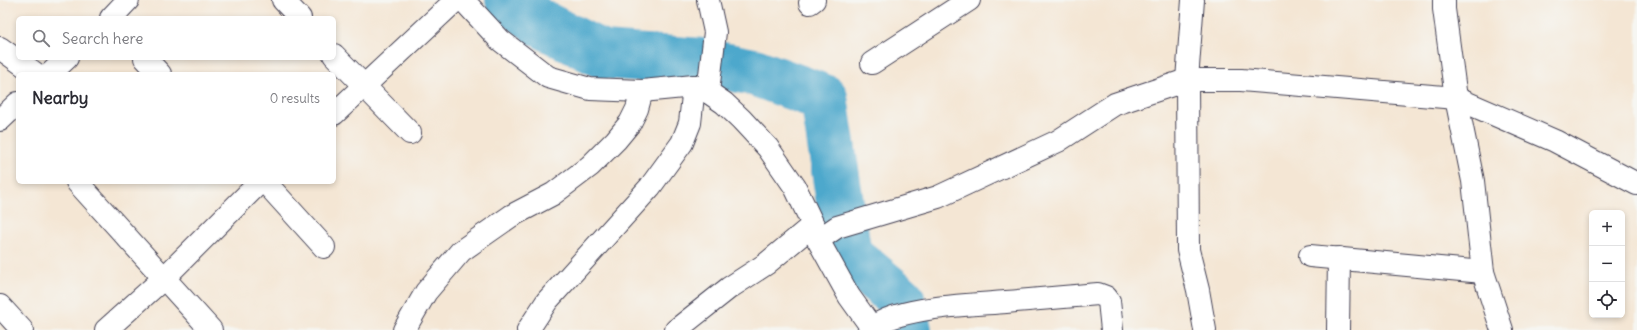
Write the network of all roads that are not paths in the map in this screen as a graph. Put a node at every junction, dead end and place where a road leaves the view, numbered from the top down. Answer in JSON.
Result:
{"nodes":[{"id":1,"x":283,"y":0,"type":"edge"},
{"id":2,"x":456,"y":0,"type":"edge"},
{"id":3,"x":463,"y":0,"type":"edge"},
{"id":4,"x":708,"y":0,"type":"edge"},
{"id":5,"x":969,"y":0,"type":"edge"},
{"id":6,"x":1193,"y":0,"type":"edge"},
{"id":7,"x":1444,"y":0,"type":"edge"},
{"id":8,"x":126,"y":1,"type":"edge"},
{"id":9,"x":113,"y":16,"type":"edge"},
{"id":10,"x":298,"y":16,"type":"edge"},
{"id":11,"x":0,"y":48,"type":"edge"},
{"id":12,"x":336,"y":57,"type":"edge"},
{"id":13,"x":16,"y":60,"type":"edge"},
{"id":14,"x":17,"y":60,"type":"edge"},
{"id":15,"x":65,"y":60,"type":"edge"},
{"id":16,"x":147,"y":60,"type":"edge"},
{"id":17,"x":872,"y":63,"type":"dead end"},
{"id":18,"x":33,"y":72,"type":"edge"},
{"id":19,"x":52,"y":72,"type":"edge"},
{"id":20,"x":158,"y":72,"type":"edge"},
{"id":21,"x":1187,"y":80,"type":"junction"},
{"id":22,"x":704,"y":86,"type":"junction"},
{"id":23,"x":364,"y":87,"type":"junction"},
{"id":24,"x":642,"y":92,"type":"junction"},
{"id":25,"x":1456,"y":98,"type":"junction"},
{"id":26,"x":336,"y":112,"type":"edge"},
{"id":27,"x":410,"y":133,"type":"dead end"},
{"id":28,"x":1636,"y":181,"type":"edge"},
{"id":29,"x":79,"y":184,"type":"edge"},
{"id":30,"x":258,"y":184,"type":"edge"},
{"id":31,"x":267,"y":184,"type":"edge"},
{"id":32,"x":816,"y":233,"type":"junction"},
{"id":33,"x":324,"y":247,"type":"dead end"},
{"id":34,"x":1310,"y":256,"type":"dead end"},
{"id":35,"x":1339,"y":258,"type":"junction"},
{"id":36,"x":1483,"y":272,"type":"junction"},
{"id":37,"x":164,"y":278,"type":"junction"},
{"id":38,"x":0,"y":306,"type":"edge"},
{"id":39,"x":871,"y":329,"type":"edge"},
{"id":40,"x":22,"y":330,"type":"edge"},
{"id":41,"x":106,"y":330,"type":"edge"},
{"id":42,"x":211,"y":330,"type":"edge"},
{"id":43,"x":404,"y":330,"type":"edge"},
{"id":44,"x":528,"y":330,"type":"edge"},
{"id":45,"x":676,"y":330,"type":"edge"},
{"id":46,"x":1112,"y":330,"type":"edge"},
{"id":47,"x":1205,"y":330,"type":"edge"},
{"id":48,"x":1338,"y":330,"type":"edge"},
{"id":49,"x":1502,"y":330,"type":"edge"}],
"edges":[{"from":1,"to":10,"type":"street"},
{"from":2,"to":23,"type":"street"},
{"from":3,"to":24,"type":"street"},
{"from":4,"to":22,"type":"street"},
{"from":5,"to":17,"type":"street"},
{"from":6,"to":21,"type":"street"},
{"from":7,"to":25,"type":"street"},
{"from":8,"to":9,"type":"street"},
{"from":11,"to":13,"type":"street"},
{"from":12,"to":23,"type":"street"},
{"from":14,"to":18,"type":"street"},
{"from":15,"to":19,"type":"street"},
{"from":16,"to":20,"type":"street"},
{"from":21,"to":25,"type":"street"},
{"from":21,"to":32,"type":"street"},
{"from":21,"to":47,"type":"street"},
{"from":22,"to":24,"type":"street"},
{"from":22,"to":32,"type":"street"},
{"from":22,"to":44,"type":"street"},
{"from":23,"to":26,"type":"street"},
{"from":23,"to":27,"type":"street"},
{"from":24,"to":43,"type":"street"},
{"from":25,"to":28,"type":"street"},
{"from":25,"to":36,"type":"street"},
{"from":29,"to":37,"type":"street"},
{"from":30,"to":37,"type":"street"},
{"from":31,"to":33,"type":"street"},
{"from":32,"to":39,"type":"street"},
{"from":32,"to":45,"type":"street"},
{"from":34,"to":35,"type":"street"},
{"from":35,"to":36,"type":"street"},
{"from":35,"to":48,"type":"street"},
{"from":36,"to":49,"type":"street"},
{"from":37,"to":41,"type":"street"},
{"from":37,"to":42,"type":"street"},
{"from":38,"to":40,"type":"street"},
{"from":39,"to":46,"type":"street"}]}
